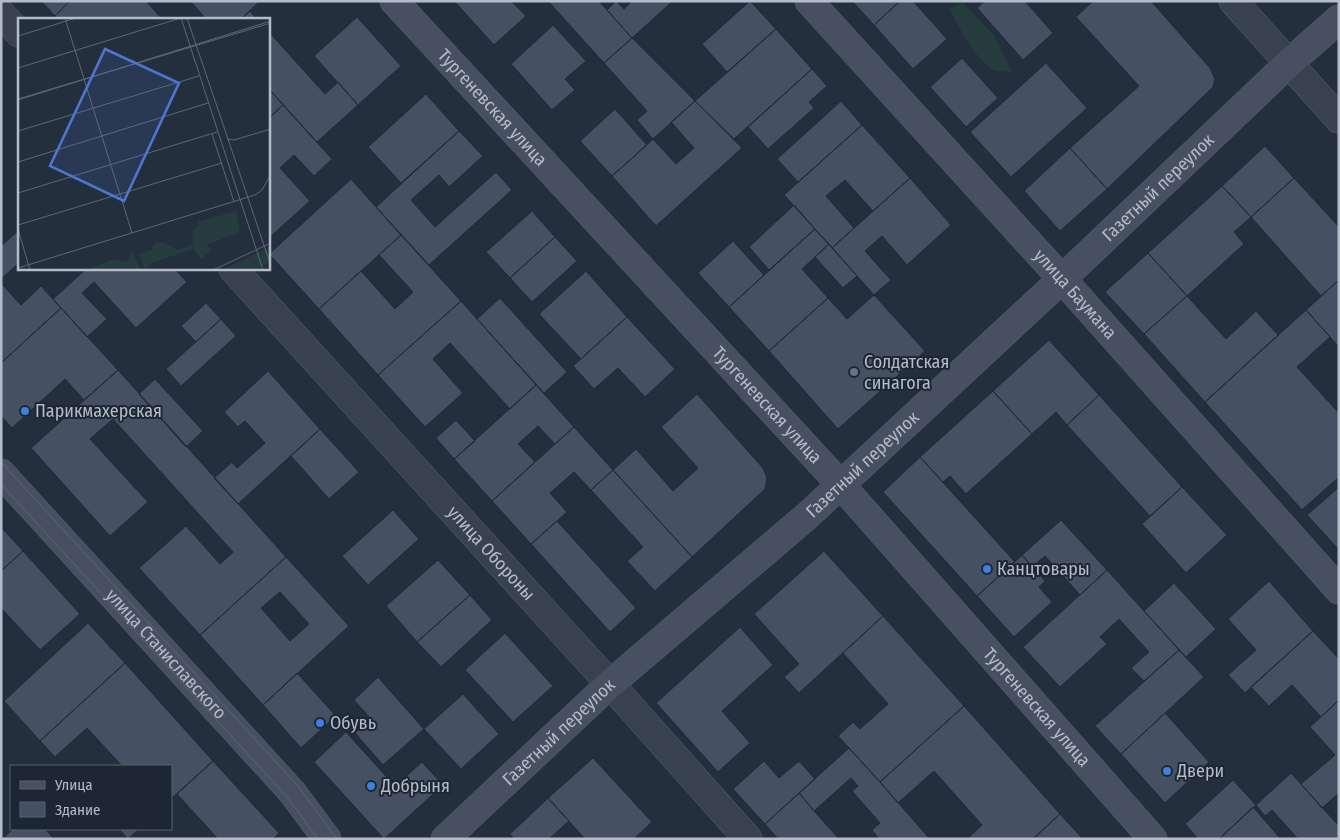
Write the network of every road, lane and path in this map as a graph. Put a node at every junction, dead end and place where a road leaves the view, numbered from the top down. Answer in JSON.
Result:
{"nodes":[{"id":1,"x":394,"y":1,"type":"edge"},
{"id":2,"x":808,"y":1,"type":"edge"},
{"id":3,"x":1233,"y":1,"type":"edge"},
{"id":4,"x":1,"y":14,"type":"edge"},
{"id":5,"x":1339,"y":20,"type":"edge"},
{"id":6,"x":18,"y":32,"type":"edge"},
{"id":7,"x":1289,"y":63,"type":"junction"},
{"id":8,"x":1339,"y":119,"type":"edge"},
{"id":9,"x":234,"y":270,"type":"edge"},
{"id":10,"x":1062,"y":279,"type":"junction"},
{"id":11,"x":1,"y":473,"type":"edge"},
{"id":12,"x":841,"y":485,"type":"junction"},
{"id":13,"x":1339,"y":590,"type":"edge"},
{"id":14,"x":610,"y":684,"type":"junction"},
{"id":15,"x":327,"y":839,"type":"edge"},
{"id":16,"x":445,"y":839,"type":"edge"},
{"id":17,"x":748,"y":839,"type":"edge"},
{"id":18,"x":1153,"y":839,"type":"edge"}],
"edges":[{"from":1,"to":12,"type":"street","name":"Тургеневская улица"},
{"from":2,"to":10,"type":"street","name":"улица Баумана"},
{"from":3,"to":7,"type":"street"},
{"from":4,"to":6,"type":"street"},
{"from":5,"to":7,"type":"street","name":"Газетный переулок"},
{"from":7,"to":8,"type":"street"},
{"from":7,"to":10,"type":"street","name":"Газетный переулок"},
{"from":9,"to":14,"type":"street","name":"улица Обороны"},
{"from":10,"to":12,"type":"street","name":"Газетный переулок"},
{"from":10,"to":13,"type":"street","name":"улица Баумана"},
{"from":11,"to":15,"type":"street","name":"улица Станиславского"},
{"from":12,"to":14,"type":"street","name":"Газетный переулок"},
{"from":12,"to":18,"type":"street","name":"Тургеневская улица"},
{"from":14,"to":16,"type":"street","name":"Газетный переулок"},
{"from":14,"to":17,"type":"street","name":"улица Обороны"}]}
